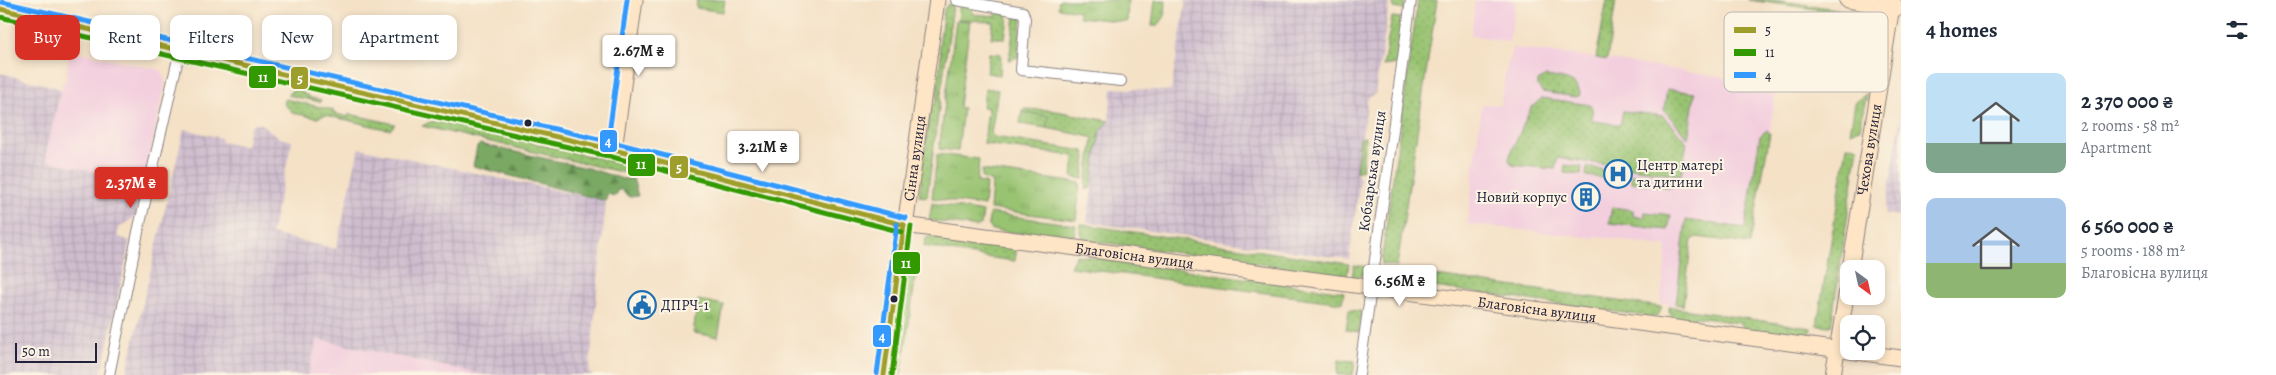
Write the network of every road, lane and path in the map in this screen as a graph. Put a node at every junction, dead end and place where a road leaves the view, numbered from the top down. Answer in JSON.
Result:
{"nodes":[{"id":1,"x":635,"y":0,"type":"edge"},
{"id":2,"x":937,"y":0,"type":"edge"},
{"id":3,"x":956,"y":0,"type":"edge"},
{"id":4,"x":1411,"y":0,"type":"edge"},
{"id":5,"x":1846,"y":0,"type":"edge"},
{"id":6,"x":1895,"y":5,"type":"edge"},
{"id":7,"x":0,"y":9,"type":"edge"},
{"id":8,"x":1888,"y":46,"type":"edge"},
{"id":9,"x":170,"y":48,"type":"edge"},
{"id":10,"x":178,"y":60,"type":"edge"},
{"id":11,"x":223,"y":60,"type":"edge"},
{"id":12,"x":1121,"y":81,"type":"dead end"},
{"id":13,"x":1880,"y":92,"type":"edge"},
{"id":14,"x":614,"y":150,"type":"junction"},
{"id":15,"x":904,"y":225,"type":"junction"},
{"id":16,"x":1852,"y":260,"type":"edge"},
{"id":17,"x":1371,"y":288,"type":"junction"},
{"id":18,"x":1844,"y":305,"type":"edge"},
{"id":19,"x":1837,"y":350,"type":"junction"},
{"id":20,"x":1901,"y":358,"type":"edge"},
{"id":21,"x":109,"y":375,"type":"edge"},
{"id":22,"x":884,"y":375,"type":"edge"},
{"id":23,"x":1359,"y":375,"type":"edge"},
{"id":24,"x":1833,"y":375,"type":"edge"}],
"edges":[{"from":1,"to":14,"type":"main road"},
{"from":2,"to":15,"type":"main road","name":"Сінна вулиця"},
{"from":3,"to":12,"type":"street"},
{"from":4,"to":17,"type":"street","name":"Кобзарська вулиця"},
{"from":5,"to":6,"type":"main road"},
{"from":6,"to":8,"type":"main road","name":"Чехова вулиця"},
{"from":7,"to":9,"type":"main road","name":"Благовісна вулиця"},
{"from":10,"to":21,"type":"street"},
{"from":11,"to":14,"type":"main road","name":"Благовісна вулиця"},
{"from":13,"to":16,"type":"main road","name":"Чехова вулиця"},
{"from":14,"to":15,"type":"main road","name":"Благовісна вулиця"},
{"from":15,"to":17,"type":"main road","name":"Благовісна вулиця"},
{"from":15,"to":22,"type":"main road","name":"Сінна вулиця"},
{"from":17,"to":19,"type":"main road","name":"Благовісна вулиця"},
{"from":17,"to":23,"type":"street","name":"Кобзарська вулиця"},
{"from":18,"to":19,"type":"main road"},
{"from":19,"to":20,"type":"main road","name":"Благовісна вулиця"},
{"from":19,"to":24,"type":"main road"}]}
